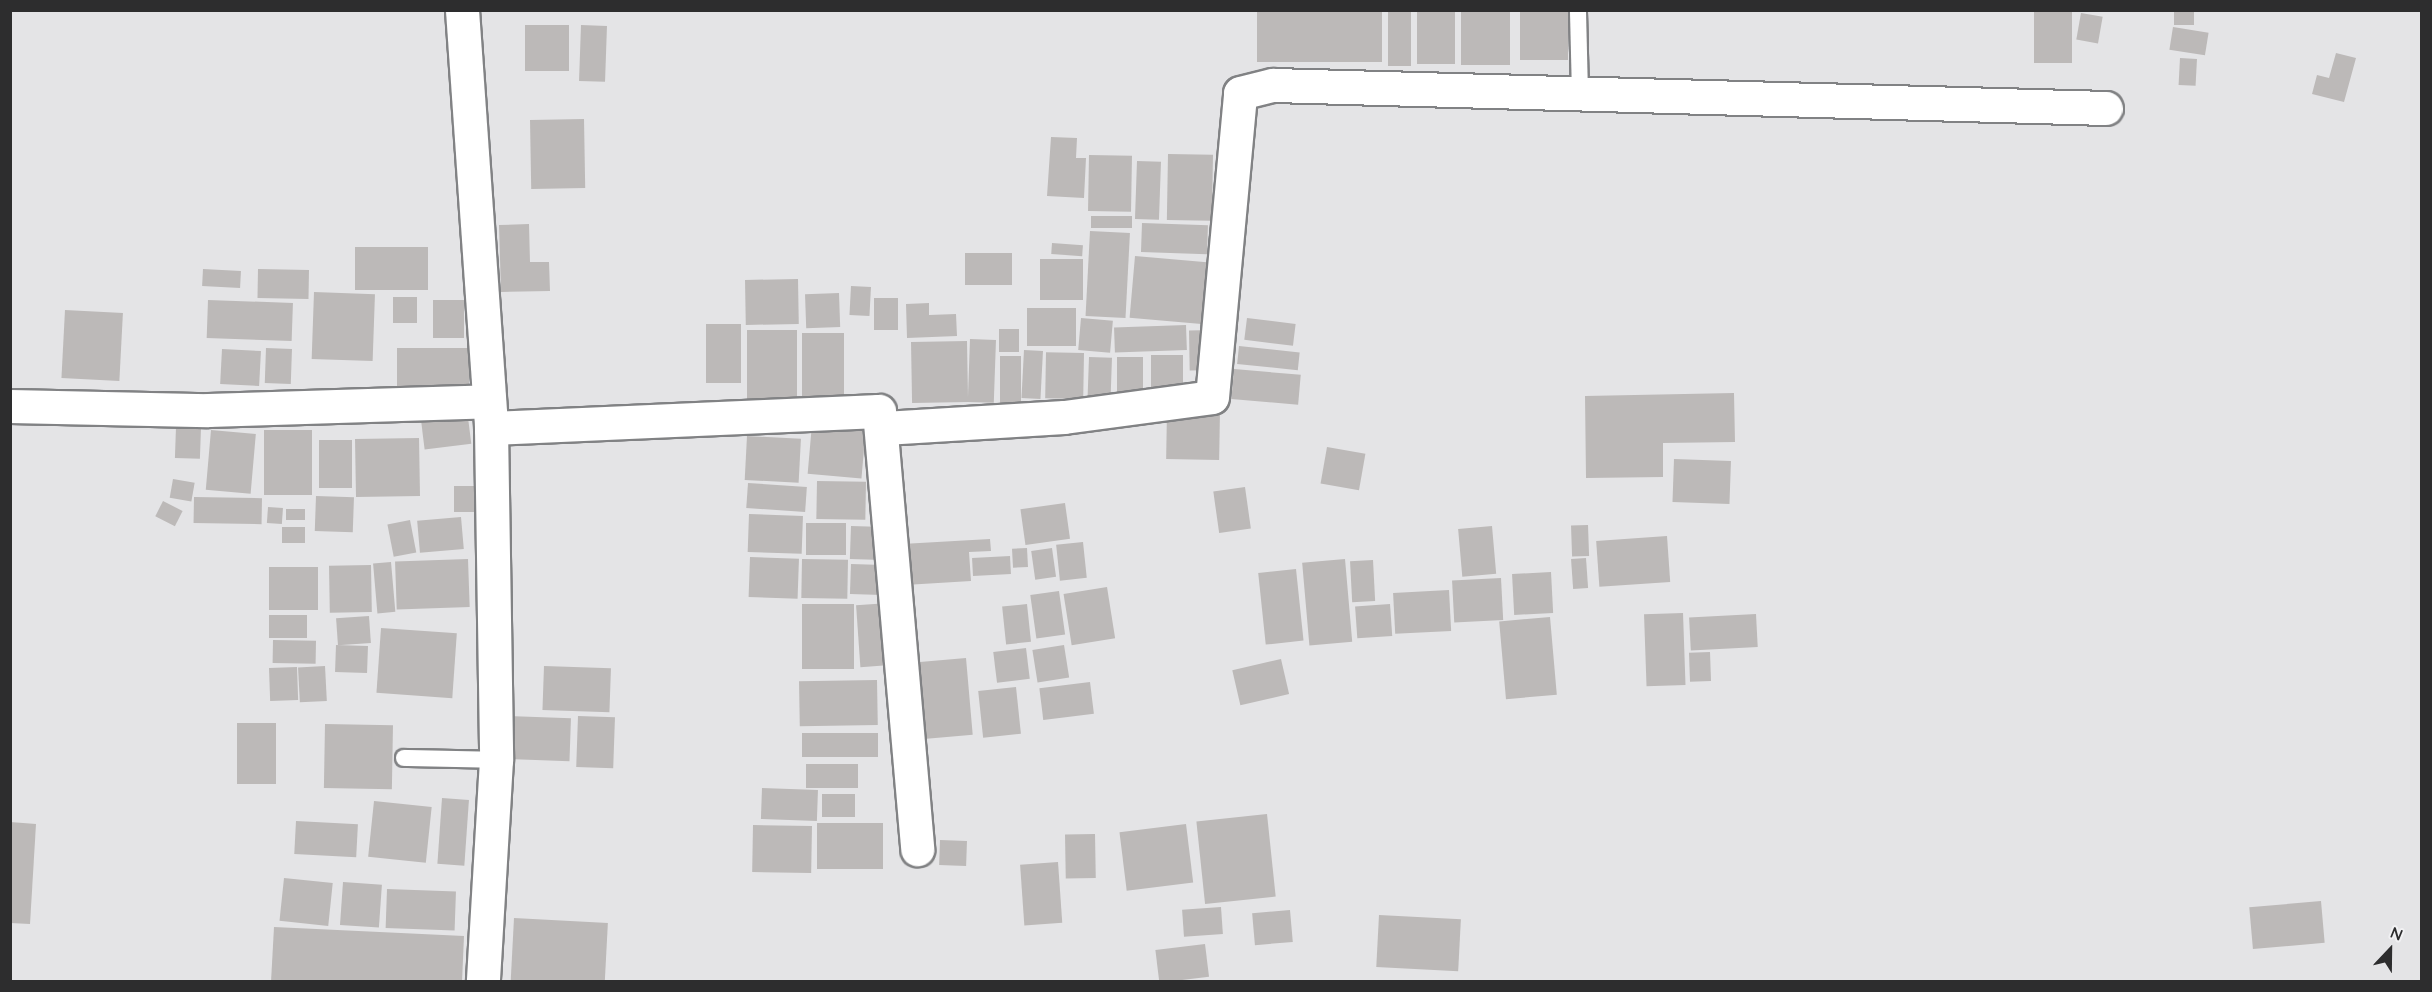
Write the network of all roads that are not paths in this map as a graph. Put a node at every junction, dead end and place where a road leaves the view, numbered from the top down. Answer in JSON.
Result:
{"nodes":[{"id":1,"x":462,"y":10,"type":"edge"},
{"id":2,"x":1578,"y":12,"type":"edge"},
{"id":3,"x":1580,"y":94,"type":"junction"},
{"id":4,"x":2106,"y":108,"type":"dead end"},
{"id":5,"x":10,"y":406,"type":"edge"},
{"id":6,"x":490,"y":414,"type":"junction"},
{"id":7,"x":884,"y":429,"type":"junction"},
{"id":8,"x":404,"y":758,"type":"dead end"},
{"id":9,"x":496,"y":760,"type":"junction"},
{"id":10,"x":917,"y":849,"type":"dead end"},
{"id":11,"x":483,"y":981,"type":"edge"}],
"edges":[{"from":1,"to":6,"type":"street"},
{"from":2,"to":3,"type":"lane"},
{"from":3,"to":4,"type":"street"},
{"from":3,"to":7,"type":"street"},
{"from":5,"to":6,"type":"street"},
{"from":6,"to":7,"type":"street"},
{"from":6,"to":9,"type":"street"},
{"from":7,"to":10,"type":"street"},
{"from":8,"to":9,"type":"lane"},
{"from":9,"to":11,"type":"street"}]}
